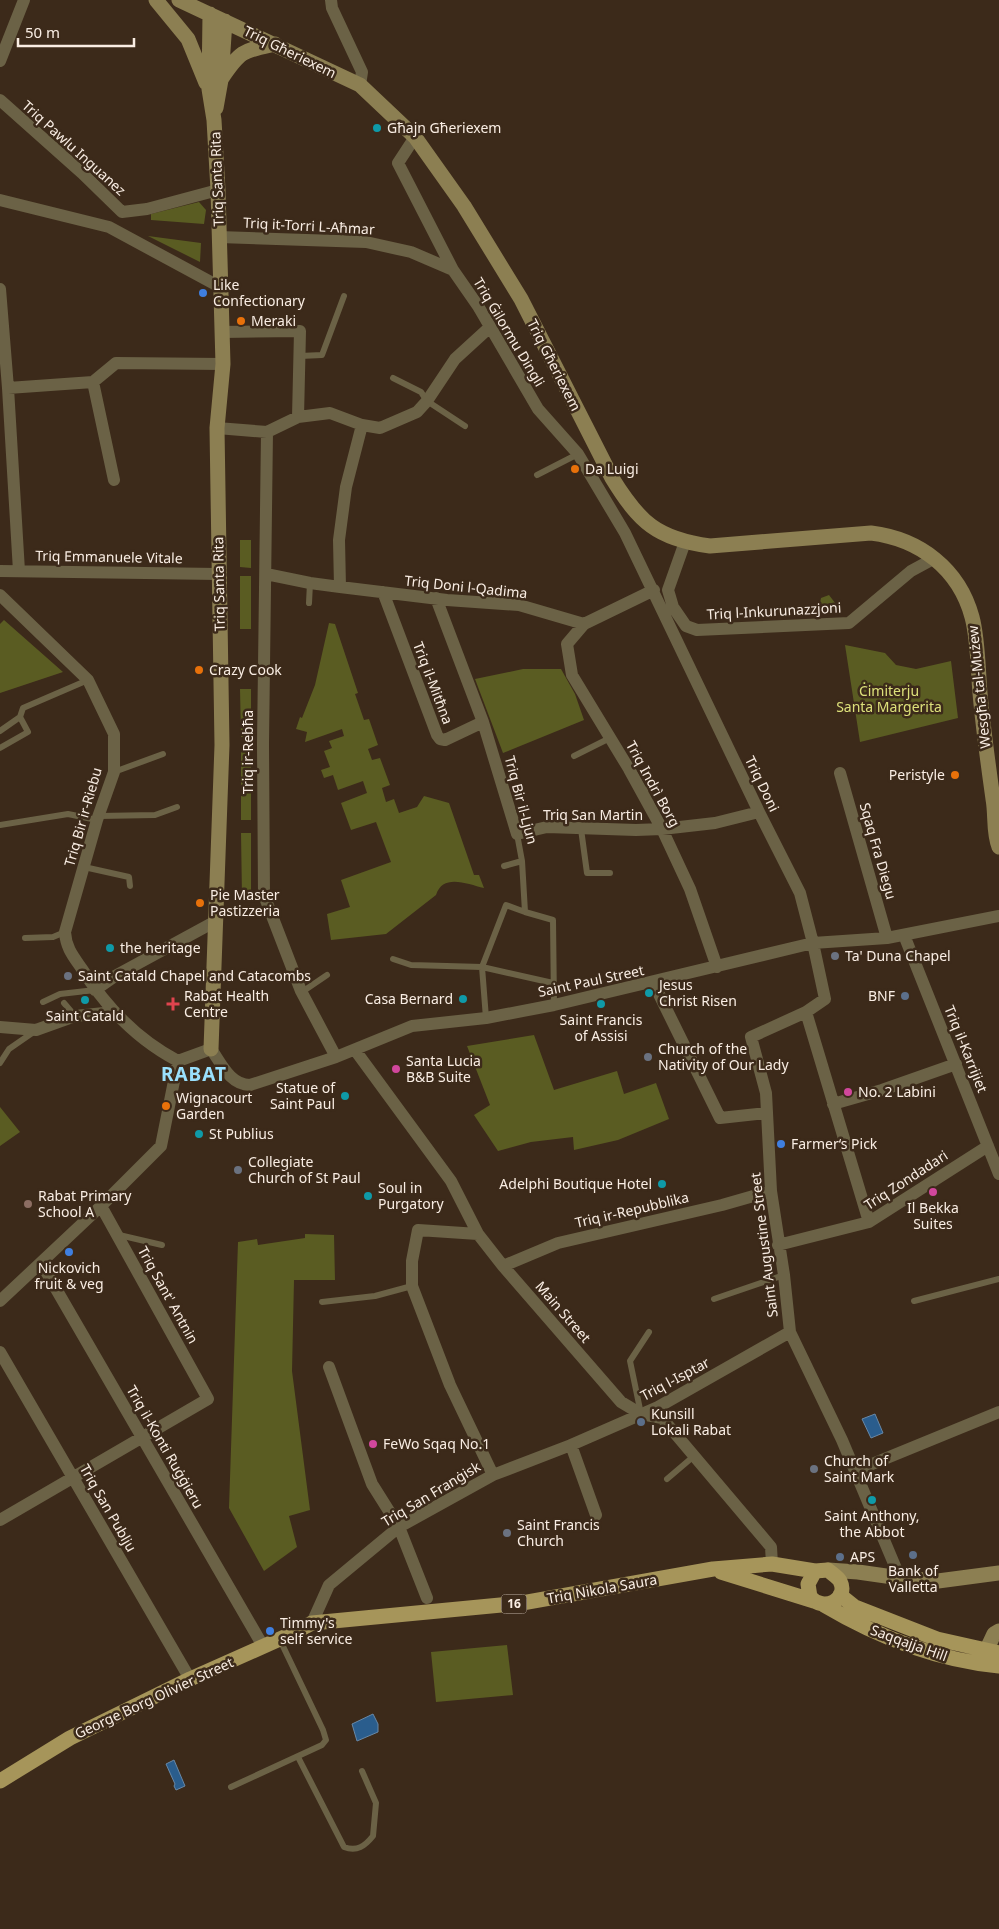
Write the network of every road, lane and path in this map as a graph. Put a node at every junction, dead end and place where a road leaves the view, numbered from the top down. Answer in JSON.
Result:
{"nodes":[{"id":1,"x":24,"y":0,"type":"edge"},
{"id":2,"x":156,"y":0,"type":"edge"},
{"id":3,"x":180,"y":0,"type":"edge"},
{"id":4,"x":331,"y":0,"type":"edge"},
{"id":5,"x":210,"y":14,"type":"junction"},
{"id":6,"x":226,"y":21,"type":"junction"},
{"id":7,"x":275,"y":44,"type":"junction"},
{"id":8,"x":0,"y":61,"type":"edge"},
{"id":9,"x":215,"y":85,"type":"junction"},
{"id":10,"x":360,"y":85,"type":"junction"},
{"id":11,"x":0,"y":100,"type":"edge"},
{"id":12,"x":415,"y":137,"type":"junction"},
{"id":13,"x":218,"y":190,"type":"junction"},
{"id":14,"x":0,"y":200,"type":"edge"},
{"id":15,"x":122,"y":212,"type":"junction"},
{"id":16,"x":109,"y":227,"type":"junction"},
{"id":17,"x":219,"y":237,"type":"junction"},
{"id":18,"x":453,"y":270,"type":"junction"},
{"id":19,"x":220,"y":288,"type":"junction"},
{"id":20,"x":0,"y":289,"type":"edge"},
{"id":21,"x":344,"y":296,"type":"dead end"},
{"id":22,"x":490,"y":327,"type":"junction"},
{"id":23,"x":222,"y":332,"type":"junction"},
{"id":24,"x":300,"y":356,"type":"junction"},
{"id":25,"x":223,"y":364,"type":"junction"},
{"id":26,"x":393,"y":378,"type":"dead end"},
{"id":27,"x":93,"y":382,"type":"junction"},
{"id":28,"x":8,"y":388,"type":"junction"},
{"id":29,"x":427,"y":401,"type":"junction"},
{"id":30,"x":298,"y":417,"type":"junction"},
{"id":31,"x":362,"y":425,"type":"junction"},
{"id":32,"x":465,"y":426,"type":"dead end"},
{"id":33,"x":218,"y":428,"type":"junction"},
{"id":34,"x":267,"y":432,"type":"junction"},
{"id":35,"x":578,"y":454,"type":"junction"},
{"id":36,"x":537,"y":474,"type":"dead end"},
{"id":37,"x":114,"y":480,"type":"dead end"},
{"id":38,"x":640,"y":518,"type":"junction"},
{"id":39,"x":626,"y":533,"type":"junction"},
{"id":40,"x":685,"y":542,"type":"junction"},
{"id":41,"x":935,"y":558,"type":"junction"},
{"id":42,"x":0,"y":571,"type":"edge"},
{"id":43,"x":20,"y":571,"type":"junction"},
{"id":44,"x":218,"y":574,"type":"junction"},
{"id":45,"x":266,"y":574,"type":"junction"},
{"id":46,"x":953,"y":576,"type":"joint"},
{"id":47,"x":310,"y":583,"type":"junction"},
{"id":48,"x":340,"y":587,"type":"junction"},
{"id":49,"x":654,"y":590,"type":"junction"},
{"id":50,"x":383,"y":592,"type":"junction"},
{"id":51,"x":0,"y":595,"type":"edge"},
{"id":52,"x":436,"y":598,"type":"junction"},
{"id":53,"x":309,"y":603,"type":"dead end"},
{"id":54,"x":584,"y":624,"type":"junction"},
{"id":55,"x":88,"y":680,"type":"junction"},
{"id":56,"x":20,"y":717,"type":"junction"},
{"id":57,"x":483,"y":722,"type":"junction"},
{"id":58,"x":0,"y":731,"type":"edge"},
{"id":59,"x":610,"y":738,"type":"junction"},
{"id":60,"x":0,"y":748,"type":"edge"},
{"id":61,"x":164,"y":754,"type":"dead end"},
{"id":62,"x":574,"y":756,"type":"dead end"},
{"id":63,"x":114,"y":772,"type":"junction"},
{"id":64,"x":840,"y":772,"type":"dead end"},
{"id":65,"x":655,"y":786,"type":"dead end"},
{"id":66,"x":641,"y":791,"type":"junction"},
{"id":67,"x":177,"y":807,"type":"dead end"},
{"id":68,"x":996,"y":807,"type":"edge"},
{"id":69,"x":759,"y":812,"type":"junction"},
{"id":70,"x":98,"y":818,"type":"junction"},
{"id":71,"x":0,"y":825,"type":"edge"},
{"id":72,"x":580,"y":829,"type":"junction"},
{"id":73,"x":662,"y":829,"type":"junction"},
{"id":74,"x":517,"y":834,"type":"junction"},
{"id":75,"x":999,"y":847,"type":"edge"},
{"id":76,"x":522,"y":861,"type":"junction"},
{"id":77,"x":504,"y":866,"type":"dead end"},
{"id":78,"x":84,"y":867,"type":"junction"},
{"id":79,"x":610,"y":873,"type":"dead end"},
{"id":80,"x":130,"y":886,"type":"dead end"},
{"id":81,"x":525,"y":912,"type":"junction"},
{"id":82,"x":999,"y":916,"type":"edge"},
{"id":83,"x":216,"y":922,"type":"junction"},
{"id":84,"x":65,"y":932,"type":"junction"},
{"id":85,"x":904,"y":935,"type":"junction"},
{"id":86,"x":25,"y":938,"type":"dead end"},
{"id":87,"x":887,"y":938,"type":"junction"},
{"id":88,"x":813,"y":943,"type":"junction"},
{"id":89,"x":393,"y":958,"type":"dead end"},
{"id":90,"x":482,"y":967,"type":"junction"},
{"id":91,"x":717,"y":967,"type":"junction"},
{"id":92,"x":327,"y":975,"type":"dead end"},
{"id":93,"x":653,"y":982,"type":"junction"},
{"id":94,"x":554,"y":983,"type":"junction"},
{"id":95,"x":95,"y":990,"type":"junction"},
{"id":96,"x":302,"y":992,"type":"junction"},
{"id":97,"x":43,"y":1002,"type":"dead end"},
{"id":98,"x":64,"y":1003,"type":"dead end"},
{"id":99,"x":554,"y":1005,"type":"junction"},
{"id":100,"x":114,"y":1012,"type":"junction"},
{"id":101,"x":806,"y":1012,"type":"junction"},
{"id":102,"x":75,"y":1016,"type":"junction"},
{"id":103,"x":486,"y":1018,"type":"junction"},
{"id":104,"x":0,"y":1027,"type":"edge"},
{"id":105,"x":36,"y":1030,"type":"junction"},
{"id":106,"x":751,"y":1037,"type":"joint"},
{"id":107,"x":211,"y":1049,"type":"junction"},
{"id":108,"x":355,"y":1050,"type":"junction"},
{"id":109,"x":336,"y":1057,"type":"junction"},
{"id":110,"x":178,"y":1061,"type":"junction"},
{"id":111,"x":0,"y":1063,"type":"edge"},
{"id":112,"x":956,"y":1064,"type":"junction"},
{"id":113,"x":833,"y":1104,"type":"junction"},
{"id":114,"x":767,"y":1113,"type":"junction"},
{"id":115,"x":988,"y":1146,"type":"junction"},
{"id":116,"x":999,"y":1174,"type":"edge"},
{"id":117,"x":771,"y":1191,"type":"junction"},
{"id":118,"x":100,"y":1206,"type":"junction"},
{"id":119,"x":869,"y":1222,"type":"junction"},
{"id":120,"x":478,"y":1234,"type":"junction"},
{"id":121,"x":118,"y":1235,"type":"junction"},
{"id":122,"x":162,"y":1245,"type":"dead end"},
{"id":123,"x":778,"y":1245,"type":"junction"},
{"id":124,"x":41,"y":1263,"type":"junction"},
{"id":125,"x":503,"y":1266,"type":"junction"},
{"id":126,"x":784,"y":1274,"type":"junction"},
{"id":127,"x":999,"y":1279,"type":"edge"},
{"id":128,"x":412,"y":1286,"type":"junction"},
{"id":129,"x":714,"y":1299,"type":"dead end"},
{"id":130,"x":0,"y":1300,"type":"edge"},
{"id":131,"x":914,"y":1301,"type":"dead end"},
{"id":132,"x":322,"y":1302,"type":"dead end"},
{"id":133,"x":649,"y":1332,"type":"dead end"},
{"id":134,"x":790,"y":1332,"type":"junction"},
{"id":135,"x":0,"y":1352,"type":"edge"},
{"id":136,"x":329,"y":1367,"type":"dead end"},
{"id":137,"x":999,"y":1412,"type":"edge"},
{"id":138,"x":641,"y":1414,"type":"junction"},
{"id":139,"x":142,"y":1438,"type":"junction"},
{"id":140,"x":570,"y":1445,"type":"junction"},
{"id":141,"x":694,"y":1456,"type":"junction"},
{"id":142,"x":855,"y":1471,"type":"junction"},
{"id":143,"x":493,"y":1475,"type":"junction"},
{"id":144,"x":73,"y":1478,"type":"junction"},
{"id":145,"x":667,"y":1479,"type":"dead end"},
{"id":146,"x":596,"y":1515,"type":"dead end"},
{"id":147,"x":0,"y":1520,"type":"edge"},
{"id":148,"x":399,"y":1527,"type":"junction"},
{"id":149,"x":772,"y":1564,"type":"junction"},
{"id":150,"x":713,"y":1569,"type":"junction"},
{"id":151,"x":822,"y":1570,"type":"junction"},
{"id":152,"x":999,"y":1572,"type":"edge"},
{"id":153,"x":900,"y":1578,"type":"junction"},
{"id":154,"x":793,"y":1594,"type":"junction"},
{"id":155,"x":840,"y":1594,"type":"junction"},
{"id":156,"x":427,"y":1598,"type":"dead end"},
{"id":157,"x":819,"y":1603,"type":"junction"},
{"id":158,"x":312,"y":1623,"type":"junction"},
{"id":159,"x":999,"y":1630,"type":"edge"},
{"id":160,"x":280,"y":1639,"type":"junction"},
{"id":161,"x":263,"y":1646,"type":"junction"},
{"id":162,"x":993,"y":1651,"type":"edge"},
{"id":163,"x":999,"y":1666,"type":"edge"},
{"id":164,"x":190,"y":1679,"type":"junction"},
{"id":165,"x":298,"y":1757,"type":"junction"},
{"id":166,"x":362,"y":1771,"type":"dead end"},
{"id":167,"x":0,"y":1781,"type":"edge"},
{"id":168,"x":230,"y":1787,"type":"dead end"}],
"edges":[{"from":1,"to":8,"type":"street"},
{"from":2,"to":9,"type":"street"},
{"from":3,"to":5,"type":"street","name":"Triq Għeriexem"},
{"from":4,"to":10,"type":"street"},
{"from":5,"to":6,"type":"street","name":"Triq Għeriexem"},
{"from":5,"to":9,"type":"street","name":"Triq Santa Rita"},
{"from":6,"to":7,"type":"street","name":"Triq Għeriexem"},
{"from":6,"to":9,"type":"street","name":"Triq Santa Rita"},
{"from":7,"to":9,"type":"street"},
{"from":7,"to":10,"type":"street","name":"Triq Għeriexem"},
{"from":9,"to":13,"type":"street","name":"Triq Santa Rita"},
{"from":10,"to":12,"type":"street","name":"Triq Għeriexem"},
{"from":11,"to":15,"type":"street","name":"Triq Pawlu Inguanez"},
{"from":12,"to":18,"type":"street","name":"Triq Ġilormu Dingli"},
{"from":12,"to":38,"type":"street","name":"Triq Għeriexem"},
{"from":13,"to":15,"type":"street","name":"Triq Pawlu Inguanez"},
{"from":13,"to":17,"type":"street","name":"Triq Santa Rita"},
{"from":14,"to":16,"type":"street"},
{"from":15,"to":16,"type":"street"},
{"from":16,"to":19,"type":"street"},
{"from":17,"to":18,"type":"street","name":"Triq it-Torri L-Aħmar"},
{"from":17,"to":19,"type":"street","name":"Triq Santa Rita"},
{"from":18,"to":22,"type":"street","name":"Triq Ġilormu Dingli"},
{"from":19,"to":23,"type":"street","name":"Triq Santa Rita"},
{"from":20,"to":28,"type":"street"},
{"from":21,"to":24,"type":"lane"},
{"from":22,"to":29,"type":"street"},
{"from":22,"to":35,"type":"street","name":"Triq Ġilormu Dingli"},
{"from":23,"to":24,"type":"street"},
{"from":23,"to":25,"type":"street","name":"Triq Santa Rita"},
{"from":24,"to":30,"type":"street"},
{"from":25,"to":27,"type":"street"},
{"from":25,"to":33,"type":"street","name":"Triq Santa Rita"},
{"from":26,"to":29,"type":"lane"},
{"from":27,"to":28,"type":"street"},
{"from":27,"to":37,"type":"street"},
{"from":28,"to":43,"type":"street"},
{"from":29,"to":31,"type":"street"},
{"from":29,"to":32,"type":"lane"},
{"from":30,"to":31,"type":"street"},
{"from":30,"to":34,"type":"street"},
{"from":31,"to":48,"type":"street"},
{"from":33,"to":34,"type":"street"},
{"from":33,"to":44,"type":"street","name":"Triq Santa Rita"},
{"from":34,"to":45,"type":"street","name":"Triq ir-Rebħa"},
{"from":35,"to":36,"type":"lane"},
{"from":35,"to":39,"type":"street","name":"Triq Ġilormu Dingli"},
{"from":38,"to":39,"type":"street"},
{"from":38,"to":40,"type":"street","name":"Triq Għeriexem"},
{"from":39,"to":49,"type":"street","name":"Triq Doni"},
{"from":40,"to":41,"type":"street","name":"Triq Għeriexem"},
{"from":40,"to":41,"type":"street","name":"Triq l-Inkurunazzjoni"},
{"from":41,"to":46,"type":"street","name":"Triq Għeriexem"},
{"from":42,"to":43,"type":"street","name":"Triq Emmanuele Vitale"},
{"from":43,"to":44,"type":"street","name":"Triq Emmanuele Vitale"},
{"from":44,"to":83,"type":"street","name":"Triq Santa Rita"},
{"from":45,"to":47,"type":"street","name":"Triq Doni l-Qadima"},
{"from":45,"to":96,"type":"street","name":"Triq ir-Rebħa"},
{"from":46,"to":68,"type":"street","name":"Wesgħa tal-Mużew"},
{"from":47,"to":48,"type":"street","name":"Triq Doni l-Qadima"},
{"from":47,"to":53,"type":"lane"},
{"from":48,"to":50,"type":"street","name":"Triq Doni l-Qadima"},
{"from":49,"to":54,"type":"street"},
{"from":49,"to":69,"type":"street","name":"Triq Doni"},
{"from":50,"to":52,"type":"street","name":"Triq Doni l-Qadima"},
{"from":50,"to":57,"type":"street","name":"Triq il-Mitħna"},
{"from":51,"to":55,"type":"street","name":"Triq Bir ir-Riebu"},
{"from":52,"to":54,"type":"street","name":"Triq Doni l-Qadima"},
{"from":52,"to":57,"type":"street","name":"Triq Bir il-Ljun"},
{"from":54,"to":59,"type":"street","name":"Triq Indrì Borg"},
{"from":55,"to":56,"type":"lane"},
{"from":55,"to":63,"type":"street","name":"Triq Bir ir-Riebu"},
{"from":56,"to":58,"type":"lane"},
{"from":56,"to":60,"type":"lane"},
{"from":57,"to":74,"type":"street","name":"Triq Bir il-Ljun"},
{"from":59,"to":62,"type":"lane"},
{"from":59,"to":66,"type":"street","name":"Triq Indrì Borg"},
{"from":61,"to":63,"type":"lane"},
{"from":63,"to":70,"type":"street","name":"Triq Bir ir-Riebu"},
{"from":64,"to":87,"type":"street","name":"Sqaq Fra Diegu"},
{"from":65,"to":66,"type":"lane"},
{"from":66,"to":73,"type":"street","name":"Triq Indrì Borg"},
{"from":67,"to":70,"type":"lane"},
{"from":68,"to":75,"type":"street","name":"Wesgħa tal-Mużew"},
{"from":69,"to":73,"type":"street","name":"Triq San Martin"},
{"from":69,"to":88,"type":"street","name":"Triq Doni"},
{"from":70,"to":71,"type":"lane"},
{"from":70,"to":78,"type":"street","name":"Triq Bir ir-Riebu"},
{"from":72,"to":73,"type":"street","name":"Triq San Martin"},
{"from":72,"to":74,"type":"street","name":"Triq San Martin"},
{"from":72,"to":79,"type":"lane"},
{"from":73,"to":91,"type":"street","name":"Triq Indrì Borg"},
{"from":74,"to":76,"type":"lane","name":"Triq Bir il-Ljun"},
{"from":76,"to":77,"type":"lane"},
{"from":76,"to":81,"type":"lane","name":"Triq Bir il-Ljun"},
{"from":78,"to":80,"type":"lane"},
{"from":78,"to":84,"type":"street","name":"Triq Bir ir-Riebu"},
{"from":81,"to":90,"type":"lane"},
{"from":81,"to":94,"type":"lane"},
{"from":82,"to":85,"type":"street","name":"Saint Paul Street"},
{"from":83,"to":95,"type":"street"},
{"from":83,"to":107,"type":"street","name":"Triq Santa Rita"},
{"from":84,"to":86,"type":"lane"},
{"from":84,"to":95,"type":"street"},
{"from":85,"to":87,"type":"street","name":"Saint Paul Street"},
{"from":85,"to":112,"type":"street","name":"Triq il-Karrijiet"},
{"from":87,"to":88,"type":"street","name":"Saint Paul Street"},
{"from":88,"to":91,"type":"street","name":"Saint Paul Street"},
{"from":88,"to":101,"type":"street","name":"Triq Doni"},
{"from":89,"to":90,"type":"lane"},
{"from":90,"to":94,"type":"lane"},
{"from":90,"to":103,"type":"lane"},
{"from":91,"to":93,"type":"street","name":"Saint Paul Street"},
{"from":92,"to":96,"type":"lane"},
{"from":93,"to":99,"type":"street","name":"Saint Paul Street"},
{"from":93,"to":114,"type":"street"},
{"from":94,"to":99,"type":"lane"},
{"from":95,"to":97,"type":"lane"},
{"from":95,"to":100,"type":"street"},
{"from":96,"to":109,"type":"street","name":"Triq ir-Rebħa"},
{"from":98,"to":102,"type":"lane"},
{"from":99,"to":103,"type":"street","name":"Saint Paul Street"},
{"from":100,"to":102,"type":"street"},
{"from":100,"to":110,"type":"street"},
{"from":101,"to":106,"type":"street","name":"Triq Doni"},
{"from":101,"to":113,"type":"street"},
{"from":102,"to":105,"type":"street"},
{"from":103,"to":108,"type":"street","name":"Saint Paul Street"},
{"from":104,"to":105,"type":"street"},
{"from":105,"to":111,"type":"lane"},
{"from":106,"to":114,"type":"street","name":"Saint Augustine Street"},
{"from":107,"to":109,"type":"street","name":"Saint Paul Street"},
{"from":107,"to":110,"type":"street"},
{"from":108,"to":109,"type":"street","name":"Saint Paul Street"},
{"from":108,"to":120,"type":"street","name":"Main Street"},
{"from":110,"to":118,"type":"street"},
{"from":112,"to":113,"type":"street"},
{"from":112,"to":115,"type":"street","name":"Triq il-Karrijiet"},
{"from":113,"to":119,"type":"street"},
{"from":114,"to":117,"type":"street","name":"Saint Augustine Street"},
{"from":115,"to":116,"type":"street","name":"Triq il-Karrijiet"},
{"from":115,"to":119,"type":"street","name":"Triq Zondadari"},
{"from":117,"to":123,"type":"street","name":"Saint Augustine Street"},
{"from":117,"to":125,"type":"street","name":"Triq ir-Repubblika"},
{"from":118,"to":121,"type":"street","name":"Triq Sant' Antnin"},
{"from":118,"to":124,"type":"street"},
{"from":119,"to":123,"type":"street","name":"Triq Zondadari"},
{"from":120,"to":125,"type":"street","name":"Main Street"},
{"from":120,"to":128,"type":"street"},
{"from":121,"to":122,"type":"lane"},
{"from":121,"to":139,"type":"street","name":"Triq Sant' Antnin"},
{"from":123,"to":126,"type":"street","name":"Saint Augustine Street"},
{"from":124,"to":130,"type":"street"},
{"from":124,"to":139,"type":"street","name":"Triq il-Konti Ruġġieru"},
{"from":125,"to":138,"type":"street","name":"Main Street"},
{"from":126,"to":129,"type":"lane"},
{"from":126,"to":134,"type":"street","name":"Saint Augustine Street"},
{"from":127,"to":131,"type":"lane"},
{"from":128,"to":132,"type":"lane"},
{"from":128,"to":143,"type":"street"},
{"from":133,"to":138,"type":"lane"},
{"from":134,"to":138,"type":"street","name":"Triq l-Isptar"},
{"from":134,"to":142,"type":"street","name":"Saint Augustine Street"},
{"from":135,"to":144,"type":"street","name":"Triq San Publju"},
{"from":136,"to":148,"type":"street"},
{"from":137,"to":142,"type":"street"},
{"from":138,"to":140,"type":"street","name":"Triq l-Isptar"},
{"from":138,"to":141,"type":"street","name":"Main Street"},
{"from":139,"to":144,"type":"street"},
{"from":139,"to":161,"type":"street","name":"Triq il-Konti Ruġġieru"},
{"from":140,"to":143,"type":"street","name":"Triq San Franġisk"},
{"from":140,"to":146,"type":"street"},
{"from":141,"to":145,"type":"lane"},
{"from":141,"to":149,"type":"street","name":"Main Street"},
{"from":142,"to":153,"type":"street","name":"Saint Augustine Street"},
{"from":143,"to":148,"type":"street","name":"Triq San Franġisk"},
{"from":144,"to":147,"type":"street"},
{"from":144,"to":164,"type":"street","name":"Triq San Publju"},
{"from":148,"to":156,"type":"street"},
{"from":148,"to":158,"type":"street","name":"Triq San Franġisk"},
{"from":149,"to":150,"type":"main road","name":"Triq Nikola Saura","number":"16"},
{"from":149,"to":151,"type":"main road","name":"Triq Nikola Saura","number":"16"},
{"from":149,"to":154,"type":"main road"},
{"from":150,"to":154,"type":"main road","name":"Triq Nikola Saura","number":"16"},
{"from":150,"to":158,"type":"main road","name":"Triq Nikola Saura","number":"16"},
{"from":151,"to":153,"type":"street"},
{"from":151,"to":155,"type":"main road"},
{"from":151,"to":157,"type":"main road"},
{"from":152,"to":153,"type":"street"},
{"from":154,"to":157,"type":"main road","name":"Triq Nikola Saura","number":"16"},
{"from":155,"to":157,"type":"main road"},
{"from":155,"to":162,"type":"main road","name":"Saqqajja Hill"},
{"from":157,"to":163,"type":"main road","name":"Saqqajja Hill","number":"16"},
{"from":158,"to":160,"type":"main road","name":"George Borg Olivier Street","number":"16"},
{"from":159,"to":162,"type":"street","name":"Saqqajja Hill"},
{"from":160,"to":161,"type":"main road","name":"George Borg Olivier Street","number":"16"},
{"from":160,"to":165,"type":"lane"},
{"from":161,"to":164,"type":"main road","name":"George Borg Olivier Street","number":"16"},
{"from":164,"to":167,"type":"main road","name":"George Borg Olivier Street","number":"16"},
{"from":165,"to":166,"type":"lane"},
{"from":165,"to":168,"type":"lane"}]}
